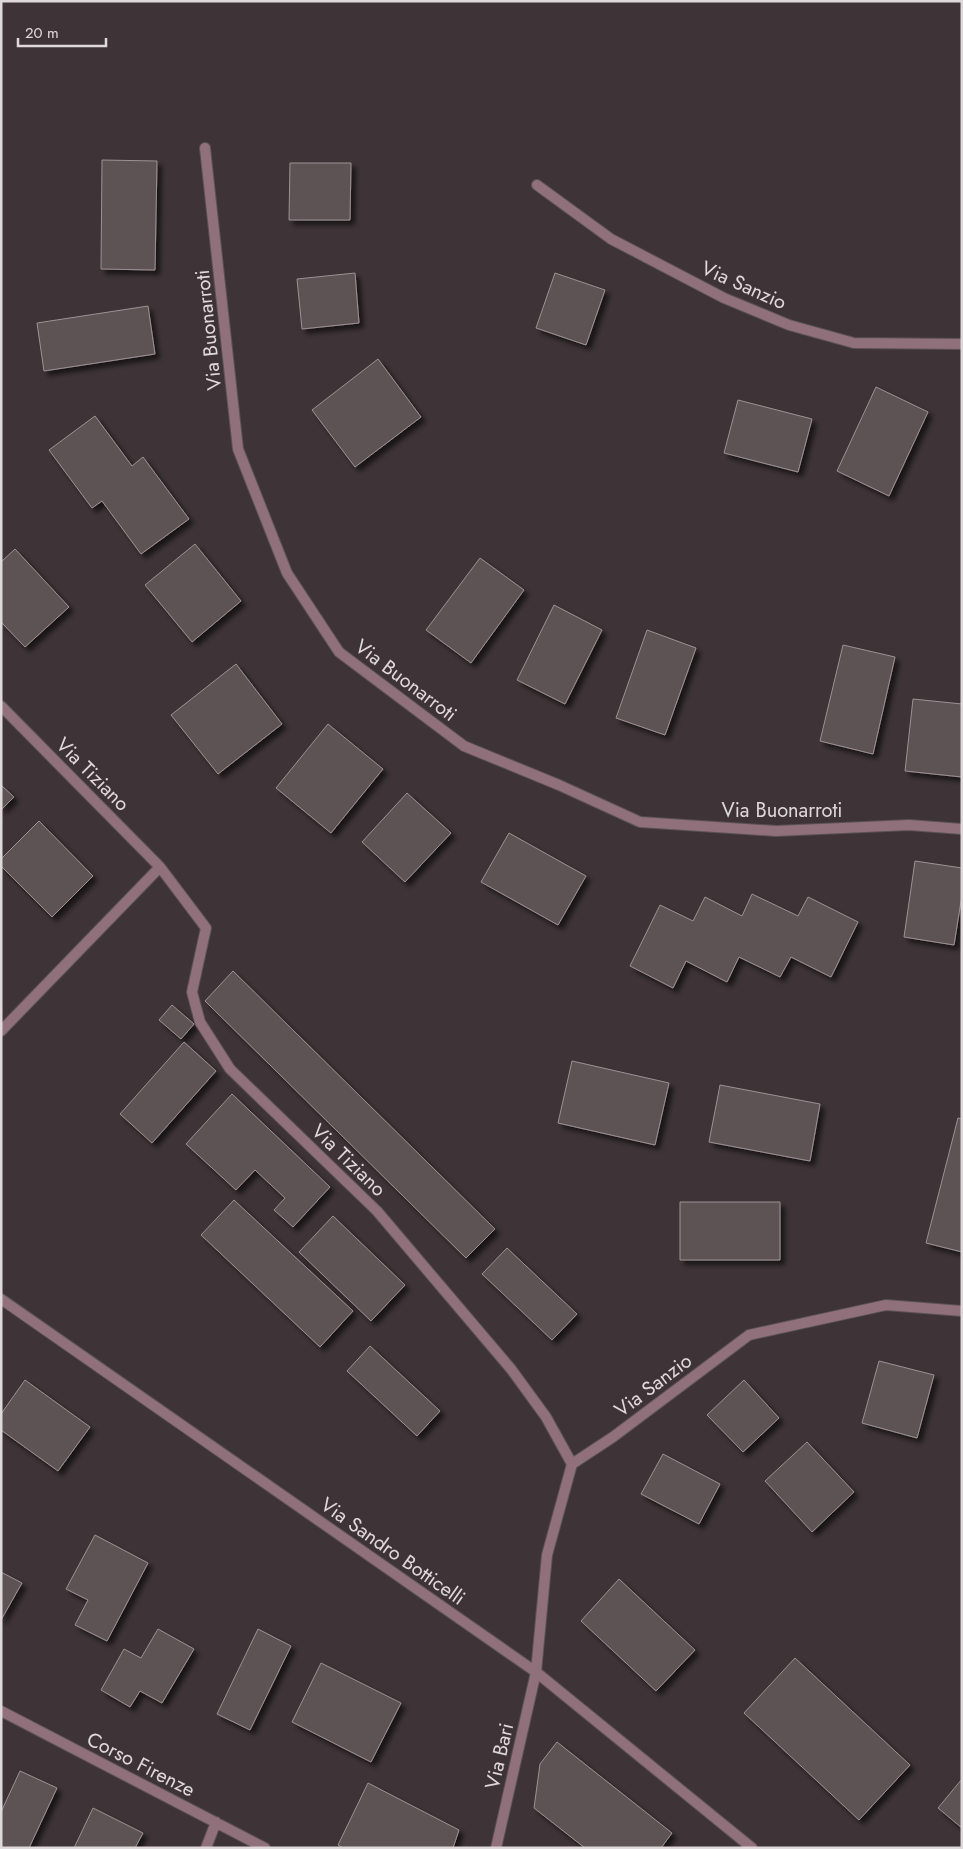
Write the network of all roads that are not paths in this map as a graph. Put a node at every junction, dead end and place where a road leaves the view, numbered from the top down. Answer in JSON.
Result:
{"nodes":[{"id":1,"x":206,"y":148,"type":"dead end"},
{"id":2,"x":537,"y":185,"type":"dead end"},
{"id":3,"x":962,"y":344,"type":"edge"},
{"id":4,"x":1,"y":706,"type":"edge"},
{"id":5,"x":962,"y":829,"type":"edge"},
{"id":6,"x":160,"y":867,"type":"junction"},
{"id":7,"x":1,"y":1031,"type":"edge"},
{"id":8,"x":1,"y":1299,"type":"edge"},
{"id":9,"x":962,"y":1311,"type":"edge"},
{"id":10,"x":572,"y":1464,"type":"junction"},
{"id":11,"x":536,"y":1672,"type":"junction"},
{"id":12,"x":1,"y":1711,"type":"edge"},
{"id":13,"x":216,"y":1822,"type":"junction"},
{"id":14,"x":206,"y":1848,"type":"edge"},
{"id":15,"x":265,"y":1848,"type":"edge"},
{"id":16,"x":496,"y":1848,"type":"edge"},
{"id":17,"x":752,"y":1848,"type":"edge"}],
"edges":[{"from":1,"to":5,"type":"street","name":"Via Buonarroti"},
{"from":2,"to":3,"type":"street","name":"Via Sanzio"},
{"from":4,"to":6,"type":"street","name":"Via Tiziano"},
{"from":6,"to":7,"type":"street"},
{"from":6,"to":10,"type":"street","name":"Via Tiziano"},
{"from":8,"to":11,"type":"street","name":"Via Sandro Botticelli"},
{"from":9,"to":10,"type":"street","name":"Via Sanzio"},
{"from":10,"to":11,"type":"street"},
{"from":11,"to":16,"type":"street","name":"Via Bari"},
{"from":11,"to":17,"type":"street","name":"Via Sandro Botticelli"},
{"from":12,"to":13,"type":"street","name":"Corso Firenze"},
{"from":13,"to":14,"type":"street"},
{"from":13,"to":15,"type":"street","name":"Corso Firenze"}]}
